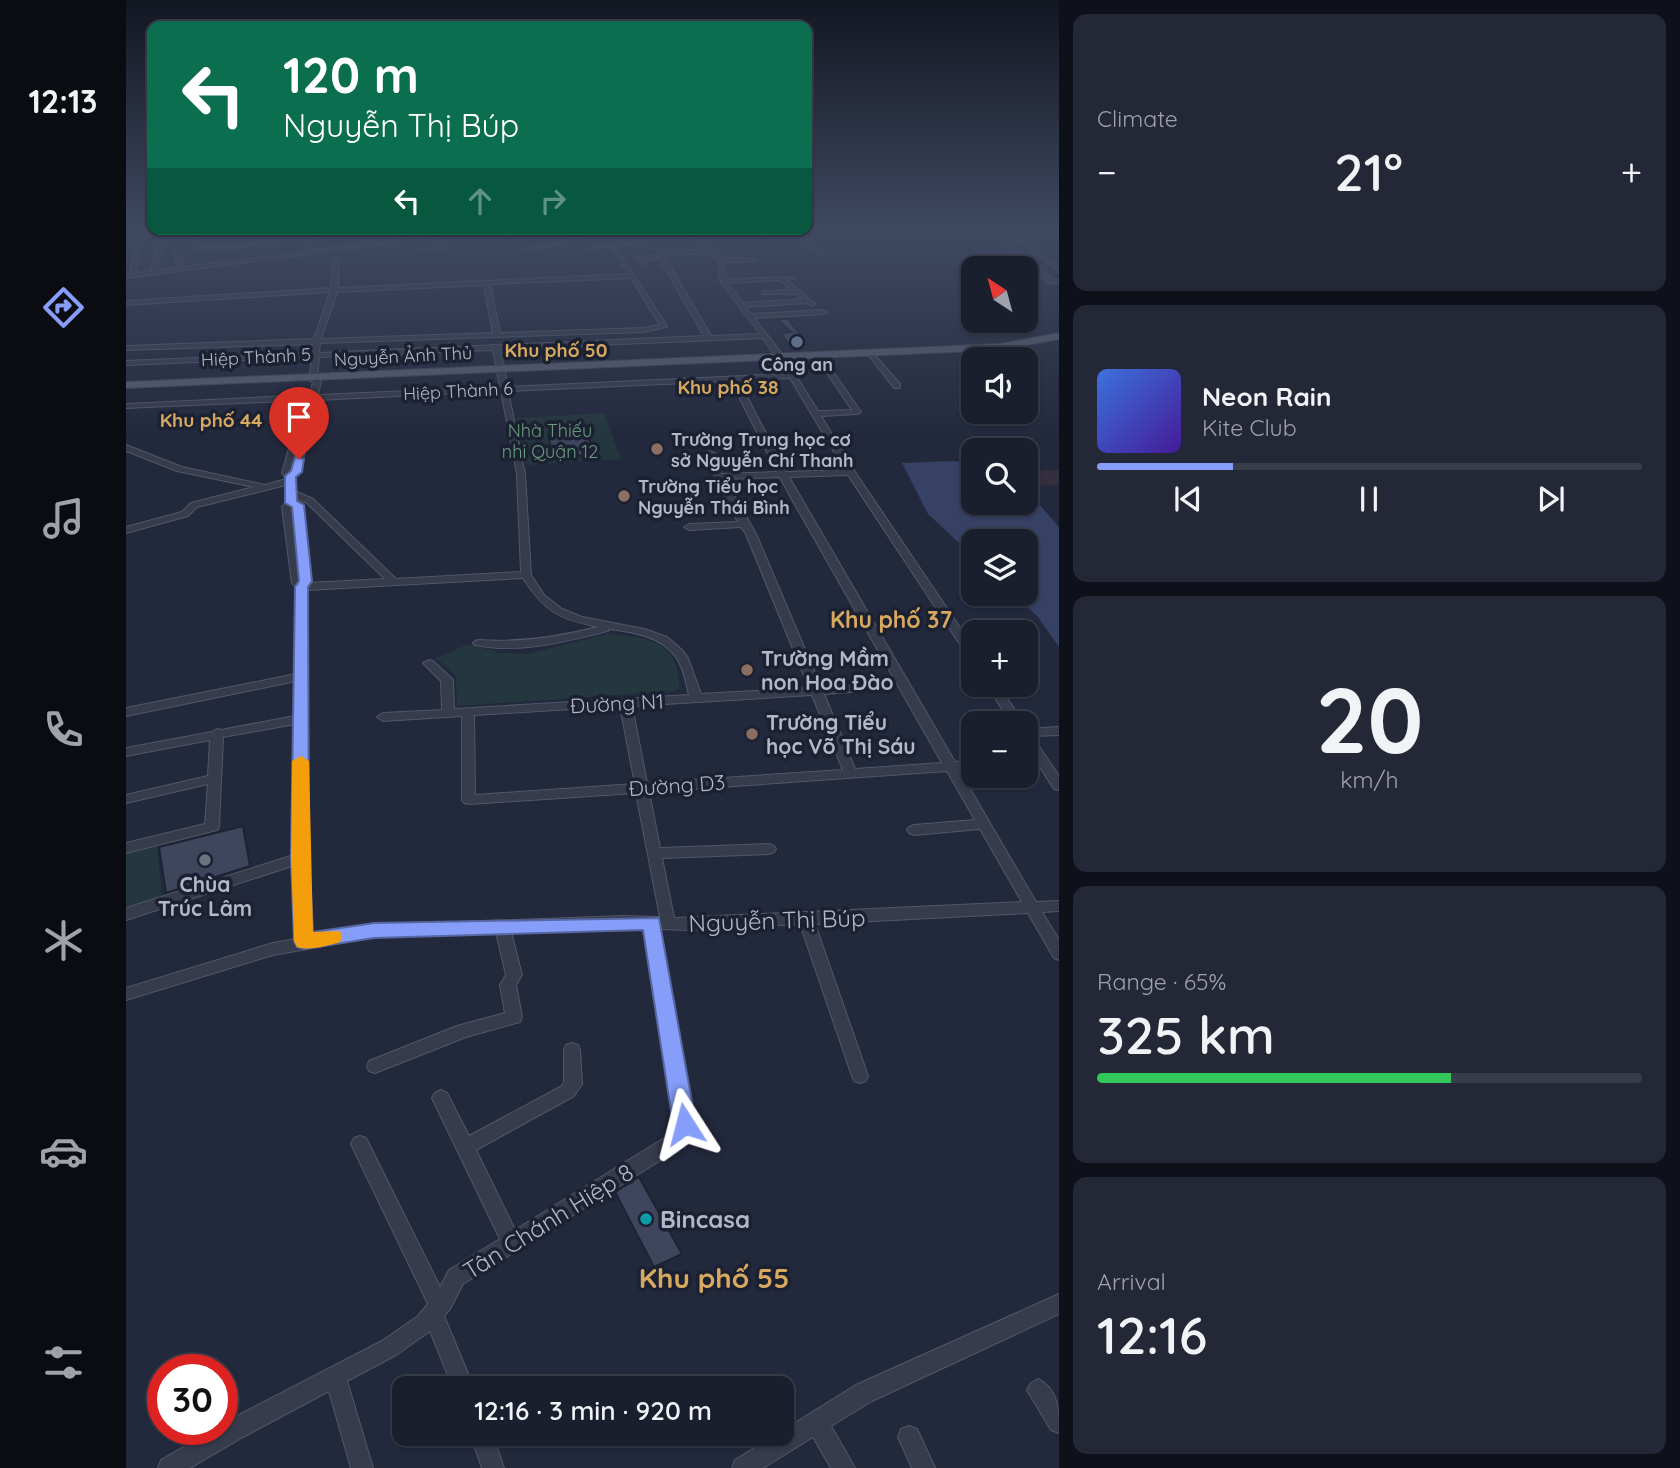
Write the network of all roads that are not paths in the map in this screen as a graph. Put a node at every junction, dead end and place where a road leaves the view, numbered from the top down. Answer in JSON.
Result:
{"nodes":[{"id":1,"x":198,"y":299,"type":"edge"},
{"id":2,"x":331,"y":299,"type":"edge"},
{"id":3,"x":490,"y":299,"type":"edge"},
{"id":4,"x":646,"y":299,"type":"edge"},
{"id":5,"x":685,"y":299,"type":"edge"},
{"id":6,"x":736,"y":299,"type":"edge"},
{"id":7,"x":768,"y":299,"type":"edge"},
{"id":8,"x":805,"y":299,"type":"edge"},
{"id":9,"x":809,"y":302,"type":"junction"},
{"id":10,"x":126,"y":303,"type":"edge"},
{"id":11,"x":771,"y":303,"type":"junction"},
{"id":12,"x":740,"y":304,"type":"junction"},
{"id":13,"x":748,"y":316,"type":"junction"},
{"id":14,"x":497,"y":334,"type":"junction"},
{"id":15,"x":763,"y":336,"type":"junction"},
{"id":16,"x":1059,"y":336,"type":"edge"},
{"id":17,"x":709,"y":339,"type":"junction"},
{"id":18,"x":317,"y":341,"type":"junction"},
{"id":19,"x":496,"y":347,"type":"junction"},
{"id":20,"x":126,"y":348,"type":"edge"},
{"id":21,"x":869,"y":352,"type":"junction"},
{"id":22,"x":818,"y":354,"type":"junction"},
{"id":23,"x":316,"y":355,"type":"junction"},
{"id":24,"x":779,"y":355,"type":"junction"},
{"id":25,"x":126,"y":363,"type":"edge"},
{"id":26,"x":498,"y":367,"type":"junction"},
{"id":27,"x":791,"y":376,"type":"junction"},
{"id":28,"x":313,"y":378,"type":"junction"},
{"id":29,"x":734,"y":379,"type":"junction"},
{"id":30,"x":126,"y":385,"type":"edge"},
{"id":31,"x":897,"y":386,"type":"dead end"},
{"id":32,"x":502,"y":389,"type":"junction"},
{"id":33,"x":309,"y":399,"type":"junction"},
{"id":34,"x":126,"y":407,"type":"edge"},
{"id":35,"x":814,"y":414,"type":"junction"},
{"id":36,"x":126,"y":448,"type":"edge"},
{"id":37,"x":711,"y":453,"type":"dead end"},
{"id":38,"x":850,"y":472,"type":"junction"},
{"id":39,"x":783,"y":475,"type":"junction"},
{"id":40,"x":719,"y":477,"type":"junction"},
{"id":41,"x":290,"y":478,"type":"junction"},
{"id":42,"x":265,"y":487,"type":"junction"},
{"id":43,"x":291,"y":498,"type":"junction"},
{"id":44,"x":744,"y":524,"type":"junction"},
{"id":45,"x":689,"y":527,"type":"dead end"},
{"id":46,"x":126,"y":530,"type":"edge"},
{"id":47,"x":526,"y":575,"type":"junction"},
{"id":48,"x":393,"y":582,"type":"junction"},
{"id":49,"x":301,"y":587,"type":"junction"},
{"id":50,"x":608,"y":628,"type":"junction"},
{"id":51,"x":961,"y":637,"type":"edge"},
{"id":52,"x":479,"y":643,"type":"dead end"},
{"id":53,"x":429,"y":663,"type":"dead end"},
{"id":54,"x":303,"y":676,"type":"junction"},
{"id":55,"x":851,"y":689,"type":"dead end"},
{"id":56,"x":814,"y":691,"type":"junction"},
{"id":57,"x":696,"y":698,"type":"junction"},
{"id":58,"x":625,"y":702,"type":"junction"},
{"id":59,"x":468,"y":711,"type":"junction"},
{"id":60,"x":126,"y":712,"type":"edge"},
{"id":61,"x":448,"y":712,"type":"junction"},
{"id":62,"x":383,"y":717,"type":"dead end"},
{"id":63,"x":300,"y":719,"type":"junction"},
{"id":64,"x":1059,"y":731,"type":"edge"},
{"id":65,"x":217,"y":733,"type":"junction"},
{"id":66,"x":1038,"y":733,"type":"edge"},
{"id":67,"x":126,"y":752,"type":"edge"},
{"id":68,"x":1038,"y":764,"type":"edge"},
{"id":69,"x":961,"y":766,"type":"edge"},
{"id":70,"x":950,"y":767,"type":"junction"},
{"id":71,"x":850,"y":774,"type":"junction"},
{"id":72,"x":213,"y":779,"type":"junction"},
{"id":73,"x":1059,"y":786,"type":"edge"},
{"id":74,"x":641,"y":787,"type":"junction"},
{"id":75,"x":126,"y":799,"type":"edge"},
{"id":76,"x":981,"y":824,"type":"junction"},
{"id":77,"x":914,"y":830,"type":"dead end"},
{"id":78,"x":126,"y":848,"type":"edge"},
{"id":79,"x":769,"y":849,"type":"dead end"},
{"id":80,"x":654,"y":852,"type":"junction"},
{"id":81,"x":300,"y":858,"type":"junction"},
{"id":82,"x":1059,"y":906,"type":"edge"},
{"id":83,"x":1031,"y":909,"type":"junction"},
{"id":84,"x":126,"y":914,"type":"edge"},
{"id":85,"x":806,"y":919,"type":"junction"},
{"id":86,"x":660,"y":923,"type":"junction"},
{"id":87,"x":502,"y":926,"type":"junction"},
{"id":88,"x":304,"y":941,"type":"junction"},
{"id":89,"x":1059,"y":954,"type":"edge"},
{"id":90,"x":126,"y":994,"type":"edge"},
{"id":91,"x":572,"y":1050,"type":"dead end"},
{"id":92,"x":375,"y":1066,"type":"dead end"},
{"id":93,"x":860,"y":1076,"type":"dead end"},
{"id":94,"x":441,"y":1098,"type":"dead end"},
{"id":95,"x":360,"y":1144,"type":"dead end"},
{"id":96,"x":465,"y":1147,"type":"junction"},
{"id":97,"x":511,"y":1242,"type":"junction"},
{"id":98,"x":1059,"y":1304,"type":"edge"},
{"id":99,"x":436,"y":1310,"type":"junction"},
{"id":100,"x":460,"y":1376,"type":"edge"},
{"id":101,"x":335,"y":1377,"type":"junction"},
{"id":102,"x":1038,"y":1390,"type":"dead end"},
{"id":103,"x":816,"y":1422,"type":"junction"},
{"id":104,"x":1059,"y":1422,"type":"edge"},
{"id":105,"x":909,"y":1437,"type":"dead end"},
{"id":106,"x":485,"y":1446,"type":"edge"},
{"id":107,"x":177,"y":1466,"type":"edge"},
{"id":108,"x":362,"y":1468,"type":"edge"},
{"id":109,"x":493,"y":1468,"type":"edge"},
{"id":110,"x":743,"y":1468,"type":"edge"},
{"id":111,"x":844,"y":1468,"type":"edge"},
{"id":112,"x":925,"y":1468,"type":"edge"}],
"edges":[{"from":1,"to":10,"type":"street"},
{"from":2,"to":18,"type":"street"},
{"from":3,"to":14,"type":"street"},
{"from":4,"to":14,"type":"street"},
{"from":5,"to":17,"type":"street"},
{"from":6,"to":12,"type":"street"},
{"from":7,"to":11,"type":"street"},
{"from":8,"to":9,"type":"street"},
{"from":9,"to":11,"type":"street"},
{"from":9,"to":13,"type":"street"},
{"from":11,"to":12,"type":"street"},
{"from":12,"to":13,"type":"street"},
{"from":13,"to":15,"type":"street"},
{"from":14,"to":18,"type":"street"},
{"from":15,"to":17,"type":"street","name":"Hiệp Thành 5"},
{"from":15,"to":24,"type":"street"},
{"from":16,"to":21,"type":"main road","name":"Nguyễn Ảnh Thủ"},
{"from":17,"to":19,"type":"street","name":"Hiệp Thành 5"},
{"from":18,"to":20,"type":"street"},
{"from":18,"to":23,"type":"street"},
{"from":19,"to":23,"type":"street","name":"Hiệp Thành 5"},
{"from":19,"to":26,"type":"street"},
{"from":21,"to":22,"type":"main road","name":"Nguyễn Ảnh Thủ"},
{"from":21,"to":31,"type":"street"},
{"from":22,"to":24,"type":"main road","name":"Nguyễn Ảnh Thủ"},
{"from":22,"to":35,"type":"street"},
{"from":23,"to":25,"type":"street","name":"Hiệp Thành 5"},
{"from":23,"to":28,"type":"street"},
{"from":24,"to":26,"type":"main road","name":"Nguyễn Ảnh Thủ"},
{"from":24,"to":27,"type":"street"},
{"from":26,"to":28,"type":"main road","name":"Nguyễn Ảnh Thủ"},
{"from":26,"to":32,"type":"street"},
{"from":27,"to":29,"type":"street","name":"Hiệp Thành 6"},
{"from":27,"to":35,"type":"street"},
{"from":28,"to":30,"type":"main road","name":"Nguyễn Ảnh Thủ"},
{"from":28,"to":33,"type":"street"},
{"from":29,"to":32,"type":"street","name":"Hiệp Thành 6"},
{"from":29,"to":39,"type":"street"},
{"from":32,"to":33,"type":"street","name":"Hiệp Thành 6"},
{"from":32,"to":47,"type":"street"},
{"from":33,"to":34,"type":"street","name":"Hiệp Thành 6"},
{"from":33,"to":41,"type":"street"},
{"from":35,"to":38,"type":"street"},
{"from":36,"to":42,"type":"street"},
{"from":37,"to":40,"type":"street"},
{"from":38,"to":39,"type":"street"},
{"from":38,"to":51,"type":"street"},
{"from":39,"to":40,"type":"street"},
{"from":39,"to":70,"type":"street"},
{"from":40,"to":44,"type":"street"},
{"from":41,"to":42,"type":"street"},
{"from":41,"to":43,"type":"street"},
{"from":42,"to":46,"type":"street"},
{"from":43,"to":48,"type":"street"},
{"from":43,"to":49,"type":"street"},
{"from":44,"to":45,"type":"street"},
{"from":44,"to":56,"type":"street"},
{"from":47,"to":48,"type":"street"},
{"from":47,"to":50,"type":"street"},
{"from":48,"to":49,"type":"street"},
{"from":49,"to":54,"type":"street"},
{"from":50,"to":52,"type":"street"},
{"from":50,"to":57,"type":"street"},
{"from":53,"to":61,"type":"street"},
{"from":54,"to":60,"type":"street"},
{"from":54,"to":63,"type":"street"},
{"from":55,"to":56,"type":"street","name":"Đường N1"},
{"from":56,"to":57,"type":"street","name":"Đường N1"},
{"from":56,"to":71,"type":"street"},
{"from":57,"to":58,"type":"street","name":"Đường N1"},
{"from":58,"to":59,"type":"street","name":"Đường N1"},
{"from":58,"to":74,"type":"street"},
{"from":59,"to":61,"type":"street","name":"Đường N1"},
{"from":59,"to":74,"type":"street","name":"Đường D3"},
{"from":61,"to":62,"type":"street","name":"Đường N1"},
{"from":63,"to":65,"type":"street"},
{"from":63,"to":81,"type":"street"},
{"from":64,"to":66,"type":"street"},
{"from":65,"to":67,"type":"street"},
{"from":65,"to":72,"type":"street"},
{"from":68,"to":73,"type":"street"},
{"from":69,"to":70,"type":"street","name":"Đường D3"},
{"from":70,"to":71,"type":"street","name":"Đường D3"},
{"from":70,"to":76,"type":"street"},
{"from":71,"to":74,"type":"street","name":"Đường D3"},
{"from":72,"to":75,"type":"street"},
{"from":72,"to":78,"type":"street"},
{"from":74,"to":80,"type":"street"},
{"from":76,"to":77,"type":"street"},
{"from":76,"to":83,"type":"street"},
{"from":79,"to":80,"type":"street"},
{"from":80,"to":86,"type":"street"},
{"from":81,"to":84,"type":"street"},
{"from":81,"to":88,"type":"street"},
{"from":82,"to":83,"type":"street","name":"Nguyễn Thị Búp"},
{"from":83,"to":85,"type":"street","name":"Nguyễn Thị Búp"},
{"from":83,"to":89,"type":"street"},
{"from":85,"to":86,"type":"street","name":"Nguyễn Thị Búp"},
{"from":85,"to":93,"type":"street"},
{"from":86,"to":87,"type":"street","name":"Nguyễn Thị Búp"},
{"from":86,"to":97,"type":"street","name":"Tân Chánh Hiệp 8"},
{"from":87,"to":88,"type":"street","name":"Nguyễn Thị Búp"},
{"from":87,"to":92,"type":"street"},
{"from":88,"to":90,"type":"street","name":"Nguyễn Thị Búp"},
{"from":91,"to":96,"type":"street"},
{"from":94,"to":96,"type":"street"},
{"from":95,"to":99,"type":"street"},
{"from":96,"to":97,"type":"street"},
{"from":97,"to":99,"type":"street","name":"Tân Chánh Hiệp 8"},
{"from":98,"to":103,"type":"street"},
{"from":99,"to":100,"type":"street"},
{"from":99,"to":101,"type":"street","name":"Tân Chánh Hiệp 8"},
{"from":101,"to":107,"type":"street","name":"Tân Chánh Hiệp 8"},
{"from":101,"to":108,"type":"street"},
{"from":102,"to":104,"type":"street"},
{"from":103,"to":110,"type":"street"},
{"from":103,"to":111,"type":"street"},
{"from":105,"to":112,"type":"street"},
{"from":106,"to":109,"type":"street"}]}
